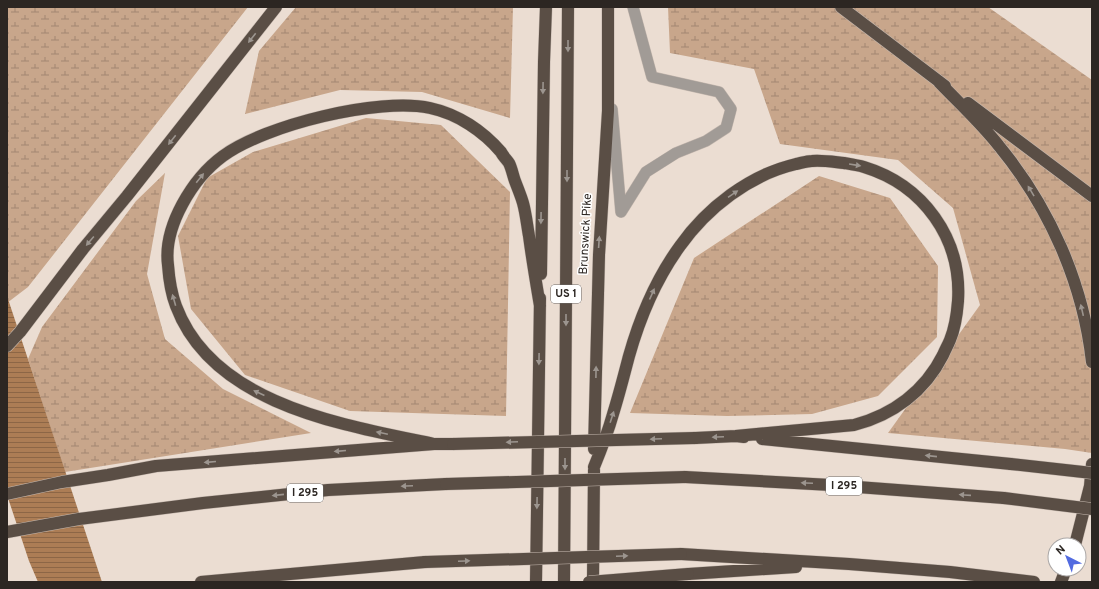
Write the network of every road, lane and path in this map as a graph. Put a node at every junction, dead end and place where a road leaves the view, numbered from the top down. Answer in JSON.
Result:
{"nodes":[{"id":1,"x":276,"y":7,"type":"edge"},
{"id":2,"x":546,"y":7,"type":"edge"},
{"id":3,"x":568,"y":7,"type":"edge"},
{"id":4,"x":608,"y":7,"type":"edge"},
{"id":5,"x":633,"y":7,"type":"edge"},
{"id":6,"x":841,"y":7,"type":"edge"},
{"id":7,"x":608,"y":68,"type":"junction"},
{"id":8,"x":939,"y":82,"type":"junction"},
{"id":9,"x":1092,"y":196,"type":"edge"},
{"id":10,"x":540,"y":306,"type":"junction"},
{"id":11,"x":7,"y":346,"type":"edge"},
{"id":12,"x":1092,"y":362,"type":"edge"},
{"id":13,"x":736,"y":436,"type":"junction"},
{"id":14,"x":434,"y":444,"type":"junction"},
{"id":15,"x":1092,"y":464,"type":"edge"},
{"id":16,"x":594,"y":467,"type":"junction"},
{"id":17,"x":1092,"y":473,"type":"edge"},
{"id":18,"x":7,"y":494,"type":"edge"},
{"id":19,"x":1092,"y":509,"type":"edge"},
{"id":20,"x":7,"y":532,"type":"edge"},
{"id":21,"x":1077,"y":537,"type":"edge"},
{"id":22,"x":849,"y":564,"type":"junction"},
{"id":23,"x":201,"y":582,"type":"edge"},
{"id":24,"x":536,"y":582,"type":"edge"},
{"id":25,"x":564,"y":582,"type":"edge"},
{"id":26,"x":589,"y":582,"type":"edge"},
{"id":27,"x":593,"y":582,"type":"edge"},
{"id":28,"x":1034,"y":582,"type":"edge"}],
"edges":[{"from":1,"to":11,"type":"highway","one_way":true},
{"from":2,"to":10,"type":"highway","one_way":true},
{"from":3,"to":25,"type":"highway","name":"Brunswick Pike","number":"US 1","one_way":true},
{"from":4,"to":7,"type":"highway","name":"Brunswick Pike","number":"US 1"},
{"from":5,"to":7,"type":"lane"},
{"from":6,"to":8,"type":"highway"},
{"from":16,"to":7,"type":"highway","name":"Brunswick Pike","number":"US 1","one_way":true},
{"from":8,"to":9,"type":"highway"},
{"from":12,"to":8,"type":"highway","one_way":true},
{"from":14,"to":10,"type":"highway","one_way":true},
{"from":10,"to":24,"type":"highway","one_way":true},
{"from":13,"to":14,"type":"highway","one_way":true,"bridge":true},
{"from":16,"to":13,"type":"highway","one_way":true},
{"from":17,"to":13,"type":"highway","one_way":true,"bridge":true},
{"from":14,"to":18,"type":"highway","one_way":true},
{"from":15,"to":21,"type":"highway"},
{"from":16,"to":27,"type":"highway","name":"Brunswick Pike","number":"US 1"},
{"from":19,"to":20,"type":"highway","number":"I 295","one_way":true,"bridge":true},
{"from":23,"to":22,"type":"highway","one_way":true,"bridge":true},
{"from":22,"to":26,"type":"highway","bridge":true},
{"from":22,"to":28,"type":"highway"}]}
